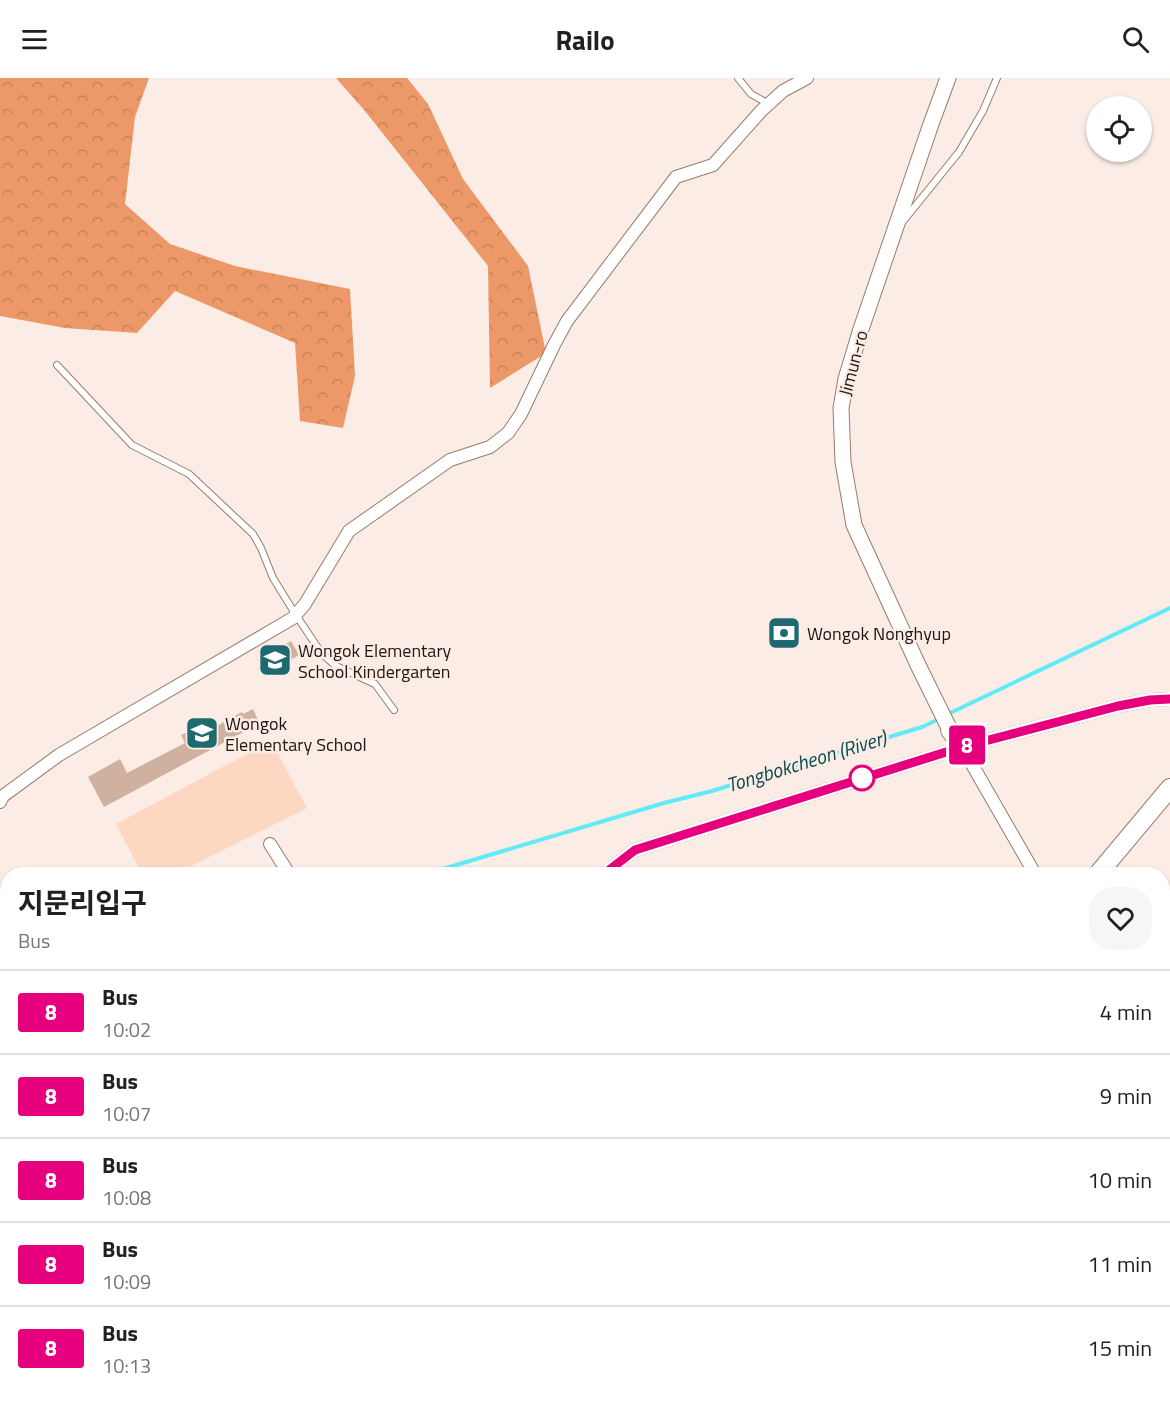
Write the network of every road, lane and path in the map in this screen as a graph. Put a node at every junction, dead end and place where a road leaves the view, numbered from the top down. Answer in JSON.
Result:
{"nodes":[{"id":1,"x":738,"y":78,"type":"edge"},
{"id":2,"x":807,"y":78,"type":"edge"},
{"id":3,"x":948,"y":78,"type":"edge"},
{"id":4,"x":997,"y":78,"type":"edge"},
{"id":5,"x":769,"y":104,"type":"junction"},
{"id":6,"x":894,"y":232,"type":"junction"},
{"id":7,"x":57,"y":365,"type":"dead end"},
{"id":8,"x":296,"y":614,"type":"junction"},
{"id":9,"x":1170,"y":699,"type":"edge"},
{"id":10,"x":394,"y":710,"type":"dead end"},
{"id":11,"x":950,"y":730,"type":"joint"},
{"id":12,"x":962,"y":747,"type":"junction"},
{"id":13,"x":1170,"y":788,"type":"edge"},
{"id":14,"x":0,"y":802,"type":"edge"},
{"id":15,"x":270,"y":844,"type":"dead end"},
{"id":16,"x":285,"y":867,"type":"edge"},
{"id":17,"x":613,"y":867,"type":"edge"},
{"id":18,"x":1031,"y":867,"type":"edge"},
{"id":19,"x":1104,"y":867,"type":"edge"}],
"edges":[{"from":1,"to":5,"type":"lane"},
{"from":2,"to":5,"type":"street"},
{"from":3,"to":6,"type":"street","name":"Jimun-ro"},
{"from":4,"to":6,"type":"lane"},
{"from":5,"to":8,"type":"street"},
{"from":6,"to":11,"type":"street","name":"Jimun-ro"},
{"from":7,"to":8,"type":"lane"},
{"from":8,"to":10,"type":"lane"},
{"from":8,"to":14,"type":"street"},
{"from":9,"to":12,"type":"street"},
{"from":11,"to":12,"type":"main road"},
{"from":12,"to":17,"type":"street"},
{"from":12,"to":18,"type":"street"},
{"from":13,"to":19,"type":"main road"},
{"from":15,"to":16,"type":"street"}]}
